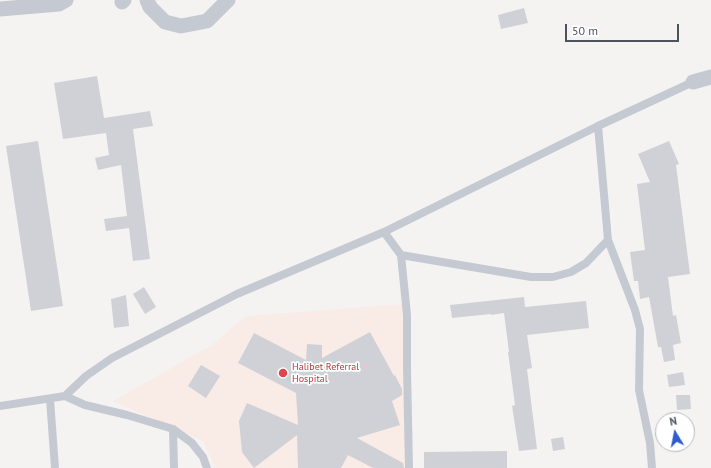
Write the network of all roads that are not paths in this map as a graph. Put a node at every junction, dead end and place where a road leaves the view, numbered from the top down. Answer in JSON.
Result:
{"nodes":[{"id":1,"x":66,"y":0,"type":"edge"},
{"id":2,"x":147,"y":0,"type":"edge"},
{"id":3,"x":228,"y":0,"type":"edge"},
{"id":4,"x":0,"y":9,"type":"edge"},
{"id":5,"x":711,"y":77,"type":"edge"},
{"id":6,"x":693,"y":82,"type":"joint"},
{"id":7,"x":598,"y":126,"type":"junction"},
{"id":8,"x":384,"y":232,"type":"junction"},
{"id":9,"x":608,"y":240,"type":"junction"},
{"id":10,"x":401,"y":255,"type":"junction"},
{"id":11,"x":65,"y":396,"type":"junction"},
{"id":12,"x":50,"y":398,"type":"junction"},
{"id":13,"x":0,"y":406,"type":"edge"},
{"id":14,"x":173,"y":429,"type":"junction"},
{"id":15,"x":55,"y":468,"type":"edge"},
{"id":16,"x":174,"y":468,"type":"edge"},
{"id":17,"x":207,"y":468,"type":"edge"},
{"id":18,"x":409,"y":468,"type":"edge"},
{"id":19,"x":652,"y":468,"type":"edge"}],
"edges":[{"from":1,"to":4,"type":"street"},
{"from":2,"to":3,"type":"street"},
{"from":5,"to":6,"type":"street"},
{"from":6,"to":7,"type":"lane"},
{"from":7,"to":8,"type":"lane"},
{"from":7,"to":9,"type":"lane"},
{"from":8,"to":10,"type":"lane"},
{"from":8,"to":11,"type":"lane"},
{"from":9,"to":10,"type":"lane"},
{"from":9,"to":19,"type":"lane"},
{"from":10,"to":18,"type":"lane"},
{"from":11,"to":12,"type":"lane"},
{"from":11,"to":14,"type":"lane"},
{"from":12,"to":13,"type":"lane"},
{"from":12,"to":15,"type":"lane"},
{"from":14,"to":16,"type":"lane"},
{"from":14,"to":17,"type":"lane"}]}
